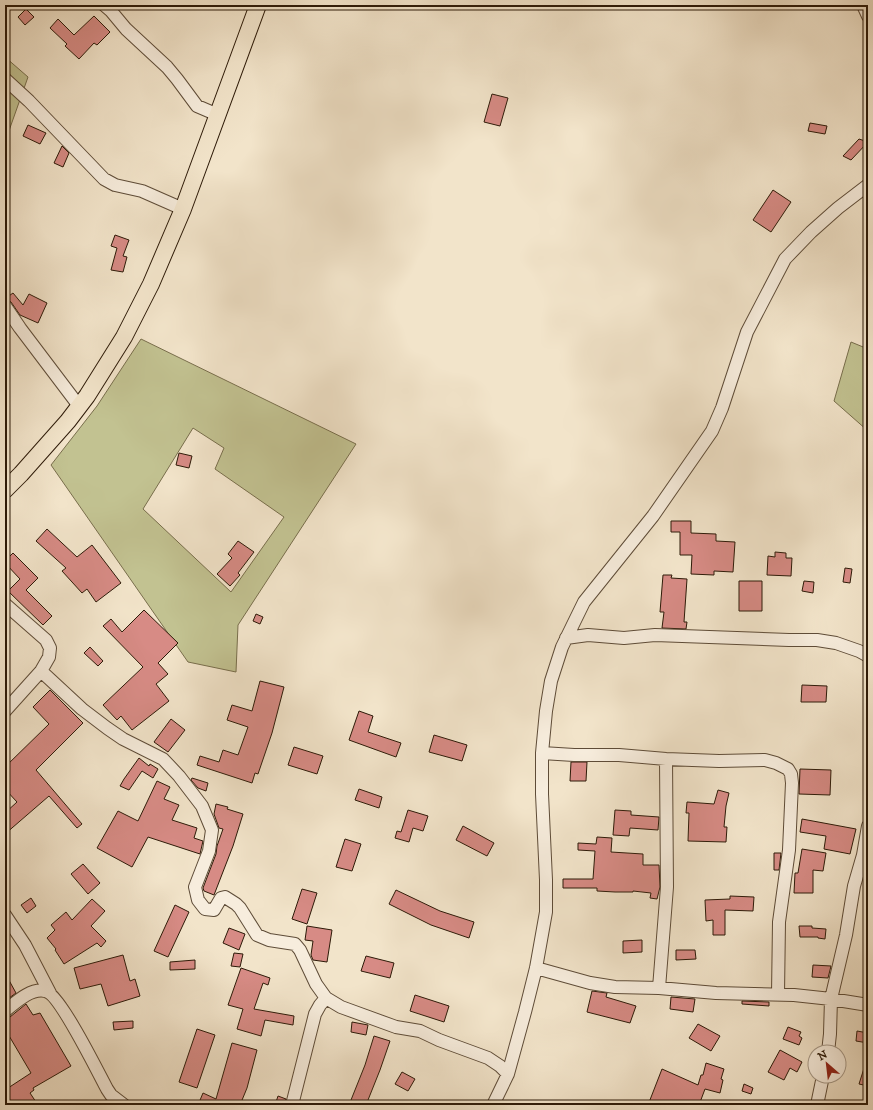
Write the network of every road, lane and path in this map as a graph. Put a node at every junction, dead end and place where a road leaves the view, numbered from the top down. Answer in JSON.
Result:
{"nodes":[{"id":1,"x":104,"y":5,"type":"edge"},
{"id":2,"x":258,"y":5,"type":"edge"},
{"id":3,"x":863,"y":5,"type":"edge"},
{"id":4,"x":868,"y":16,"type":"edge"},
{"id":5,"x":5,"y":79,"type":"edge"},
{"id":6,"x":218,"y":115,"type":"junction"},
{"id":7,"x":868,"y":185,"type":"edge"},
{"id":8,"x":183,"y":209,"type":"junction"},
{"id":9,"x":5,"y":306,"type":"edge"},
{"id":10,"x":79,"y":406,"type":"junction"},
{"id":11,"x":5,"y":490,"type":"edge"},
{"id":12,"x":5,"y":604,"type":"edge"},
{"id":13,"x":566,"y":638,"type":"junction"},
{"id":14,"x":868,"y":656,"type":"edge"},
{"id":15,"x":41,"y":671,"type":"junction"},
{"id":16,"x":5,"y":711,"type":"edge"},
{"id":17,"x":542,"y":753,"type":"junction"},
{"id":18,"x":666,"y":759,"type":"junction"},
{"id":19,"x":868,"y":826,"type":"edge"},
{"id":20,"x":863,"y":875,"type":"edge"},
{"id":21,"x":5,"y":915,"type":"edge"},
{"id":22,"x":536,"y":968,"type":"junction"},
{"id":23,"x":659,"y":988,"type":"junction"},
{"id":24,"x":50,"y":993,"type":"junction"},
{"id":25,"x":778,"y":994,"type":"junction"},
{"id":26,"x":326,"y":998,"type":"junction"},
{"id":27,"x":831,"y":999,"type":"junction"},
{"id":28,"x":868,"y":1004,"type":"edge"},
{"id":29,"x":5,"y":1011,"type":"edge"},
{"id":30,"x":829,"y":1044,"type":"edge"},
{"id":31,"x":508,"y":1074,"type":"junction"},
{"id":32,"x":822,"y":1084,"type":"edge"},
{"id":33,"x":124,"y":1105,"type":"edge"},
{"id":34,"x":292,"y":1105,"type":"edge"},
{"id":35,"x":493,"y":1105,"type":"edge"},
{"id":36,"x":817,"y":1105,"type":"edge"}],
"edges":[{"from":1,"to":6,"type":"street"},
{"from":2,"to":6,"type":"main road"},
{"from":3,"to":4,"type":"street"},
{"from":5,"to":8,"type":"street"},
{"from":6,"to":8,"type":"main road"},
{"from":7,"to":13,"type":"street"},
{"from":8,"to":10,"type":"main road"},
{"from":9,"to":10,"type":"street"},
{"from":10,"to":11,"type":"main road"},
{"from":12,"to":15,"type":"street"},
{"from":13,"to":14,"type":"street"},
{"from":13,"to":17,"type":"street"},
{"from":15,"to":16,"type":"street"},
{"from":15,"to":26,"type":"street"},
{"from":17,"to":18,"type":"street"},
{"from":17,"to":22,"type":"street"},
{"from":18,"to":23,"type":"street"},
{"from":18,"to":25,"type":"street"},
{"from":19,"to":20,"type":"street"},
{"from":20,"to":27,"type":"street"},
{"from":21,"to":24,"type":"street"},
{"from":22,"to":23,"type":"street"},
{"from":22,"to":31,"type":"street"},
{"from":23,"to":25,"type":"street"},
{"from":24,"to":29,"type":"street"},
{"from":24,"to":33,"type":"street"},
{"from":25,"to":27,"type":"street"},
{"from":26,"to":31,"type":"street"},
{"from":26,"to":34,"type":"street"},
{"from":27,"to":28,"type":"street"},
{"from":27,"to":30,"type":"street"},
{"from":31,"to":35,"type":"street"},
{"from":32,"to":36,"type":"street"}]}
